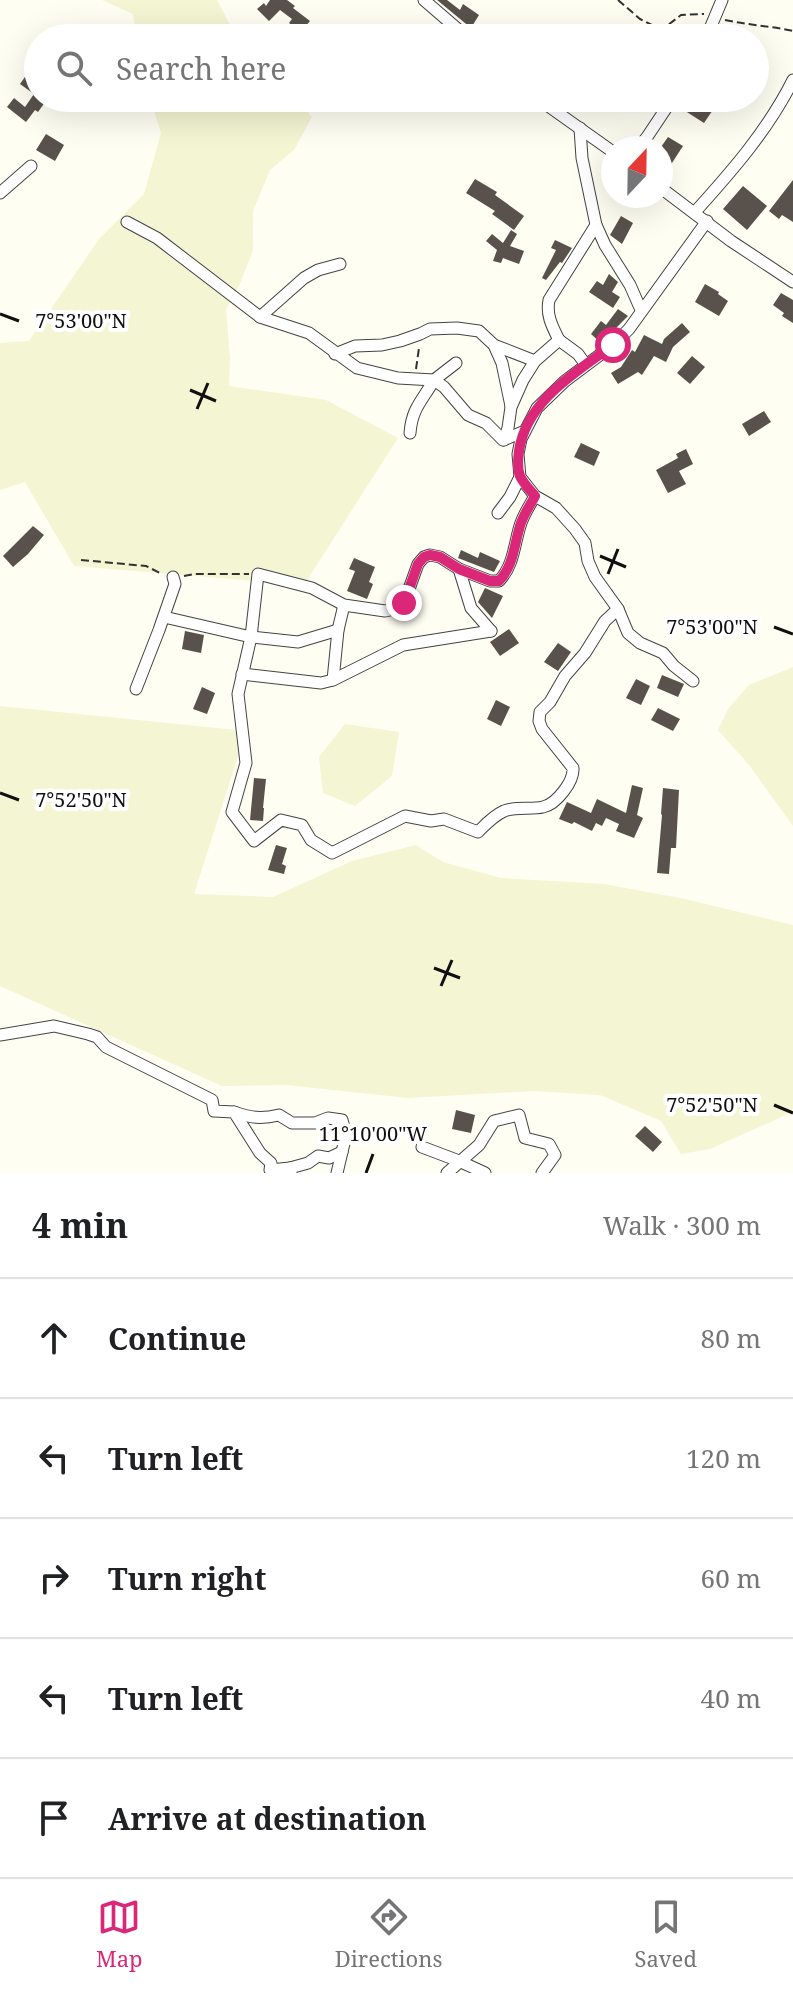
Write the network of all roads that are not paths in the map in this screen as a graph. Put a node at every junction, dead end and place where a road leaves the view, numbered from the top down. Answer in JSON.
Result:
{"nodes":[{"id":1,"x":424,"y":0,"type":"edge"},
{"id":2,"x":722,"y":0,"type":"edge"},
{"id":3,"x":452,"y":24,"type":"edge"},
{"id":4,"x":711,"y":24,"type":"edge"},
{"id":5,"x":793,"y":80,"type":"edge"},
{"id":6,"x":557,"y":112,"type":"edge"},
{"id":7,"x":664,"y":112,"type":"edge"},
{"id":8,"x":580,"y":128,"type":"junction"},
{"id":9,"x":648,"y":136,"type":"edge"},
{"id":10,"x":601,"y":143,"type":"edge"},
{"id":11,"x":31,"y":166,"type":"dead end"},
{"id":12,"x":0,"y":193,"type":"edge"},
{"id":13,"x":673,"y":196,"type":"edge"},
{"id":14,"x":695,"y":212,"type":"junction"},
{"id":15,"x":707,"y":221,"type":"junction"},
{"id":16,"x":127,"y":222,"type":"dead end"},
{"id":17,"x":596,"y":225,"type":"junction"},
{"id":18,"x":340,"y":264,"type":"dead end"},
{"id":19,"x":793,"y":282,"type":"edge"},
{"id":20,"x":641,"y":310,"type":"junction"},
{"id":21,"x":260,"y":317,"type":"junction"},
{"id":22,"x":559,"y":340,"type":"junction"},
{"id":23,"x":494,"y":345,"type":"junction"},
{"id":24,"x":335,"y":354,"type":"junction"},
{"id":25,"x":535,"y":361,"type":"junction"},
{"id":26,"x":456,"y":363,"type":"dead end"},
{"id":27,"x":586,"y":365,"type":"junction"},
{"id":28,"x":434,"y":380,"type":"junction"},
{"id":29,"x":511,"y":407,"type":"junction"},
{"id":30,"x":525,"y":431,"type":"junction"},
{"id":31,"x":410,"y":433,"type":"dead end"},
{"id":32,"x":504,"y":440,"type":"junction"},
{"id":33,"x":520,"y":477,"type":"junction"},
{"id":34,"x":535,"y":496,"type":"junction"},
{"id":35,"x":498,"y":513,"type":"dead end"},
{"id":36,"x":459,"y":569,"type":"junction"},
{"id":37,"x":173,"y":577,"type":"dead end"},
{"id":38,"x":344,"y":605,"type":"junction"},
{"id":39,"x":618,"y":609,"type":"junction"},
{"id":40,"x":164,"y":617,"type":"junction"},
{"id":41,"x":338,"y":630,"type":"junction"},
{"id":42,"x":251,"y":637,"type":"junction"},
{"id":43,"x":242,"y":674,"type":"junction"},
{"id":44,"x":333,"y":680,"type":"junction"},
{"id":45,"x":693,"y":681,"type":"dead end"},
{"id":46,"x":136,"y":689,"type":"dead end"},
{"id":47,"x":0,"y":1035,"type":"edge"},
{"id":48,"x":234,"y":1112,"type":"junction"},
{"id":49,"x":422,"y":1147,"type":"dead end"},
{"id":50,"x":342,"y":1152,"type":"junction"},
{"id":51,"x":459,"y":1161,"type":"junction"},
{"id":52,"x":291,"y":1171,"type":"edge"},
{"id":53,"x":337,"y":1173,"type":"edge"},
{"id":54,"x":447,"y":1173,"type":"edge"},
{"id":55,"x":485,"y":1173,"type":"edge"},
{"id":56,"x":542,"y":1173,"type":"edge"}],
"edges":[{"from":1,"to":3,"type":"street"},
{"from":2,"to":4,"type":"street"},
{"from":5,"to":14,"type":"street"},
{"from":6,"to":8,"type":"street"},
{"from":7,"to":9,"type":"street"},
{"from":8,"to":10,"type":"street"},
{"from":8,"to":17,"type":"street"},
{"from":11,"to":12,"type":"street"},
{"from":13,"to":14,"type":"street"},
{"from":14,"to":15,"type":"street"},
{"from":15,"to":19,"type":"street"},
{"from":15,"to":20,"type":"street"},
{"from":16,"to":21,"type":"street"},
{"from":17,"to":20,"type":"street"},
{"from":17,"to":22,"type":"street"},
{"from":18,"to":21,"type":"street"},
{"from":20,"to":27,"type":"street"},
{"from":21,"to":24,"type":"street"},
{"from":22,"to":25,"type":"street"},
{"from":22,"to":27,"type":"street"},
{"from":23,"to":24,"type":"street"},
{"from":23,"to":25,"type":"street"},
{"from":23,"to":29,"type":"street"},
{"from":24,"to":28,"type":"street"},
{"from":25,"to":29,"type":"street"},
{"from":26,"to":28,"type":"street"},
{"from":27,"to":30,"type":"street"},
{"from":28,"to":31,"type":"street"},
{"from":28,"to":32,"type":"street"},
{"from":29,"to":32,"type":"street"},
{"from":30,"to":32,"type":"street"},
{"from":30,"to":33,"type":"street"},
{"from":33,"to":34,"type":"street"},
{"from":33,"to":35,"type":"street"},
{"from":34,"to":36,"type":"street"},
{"from":34,"to":39,"type":"street"},
{"from":36,"to":38,"type":"street"},
{"from":36,"to":44,"type":"street"},
{"from":37,"to":40,"type":"street"},
{"from":38,"to":41,"type":"street"},
{"from":38,"to":42,"type":"street"},
{"from":39,"to":43,"type":"street"},
{"from":39,"to":45,"type":"street"},
{"from":40,"to":42,"type":"street"},
{"from":40,"to":46,"type":"street"},
{"from":41,"to":42,"type":"street"},
{"from":41,"to":44,"type":"street"},
{"from":42,"to":43,"type":"street"},
{"from":43,"to":44,"type":"street"},
{"from":47,"to":48,"type":"street"},
{"from":48,"to":50,"type":"street"},
{"from":48,"to":52,"type":"street"},
{"from":49,"to":51,"type":"street"},
{"from":50,"to":52,"type":"street"},
{"from":50,"to":53,"type":"street"},
{"from":51,"to":54,"type":"street"},
{"from":51,"to":55,"type":"street"},
{"from":51,"to":56,"type":"street"}]}
